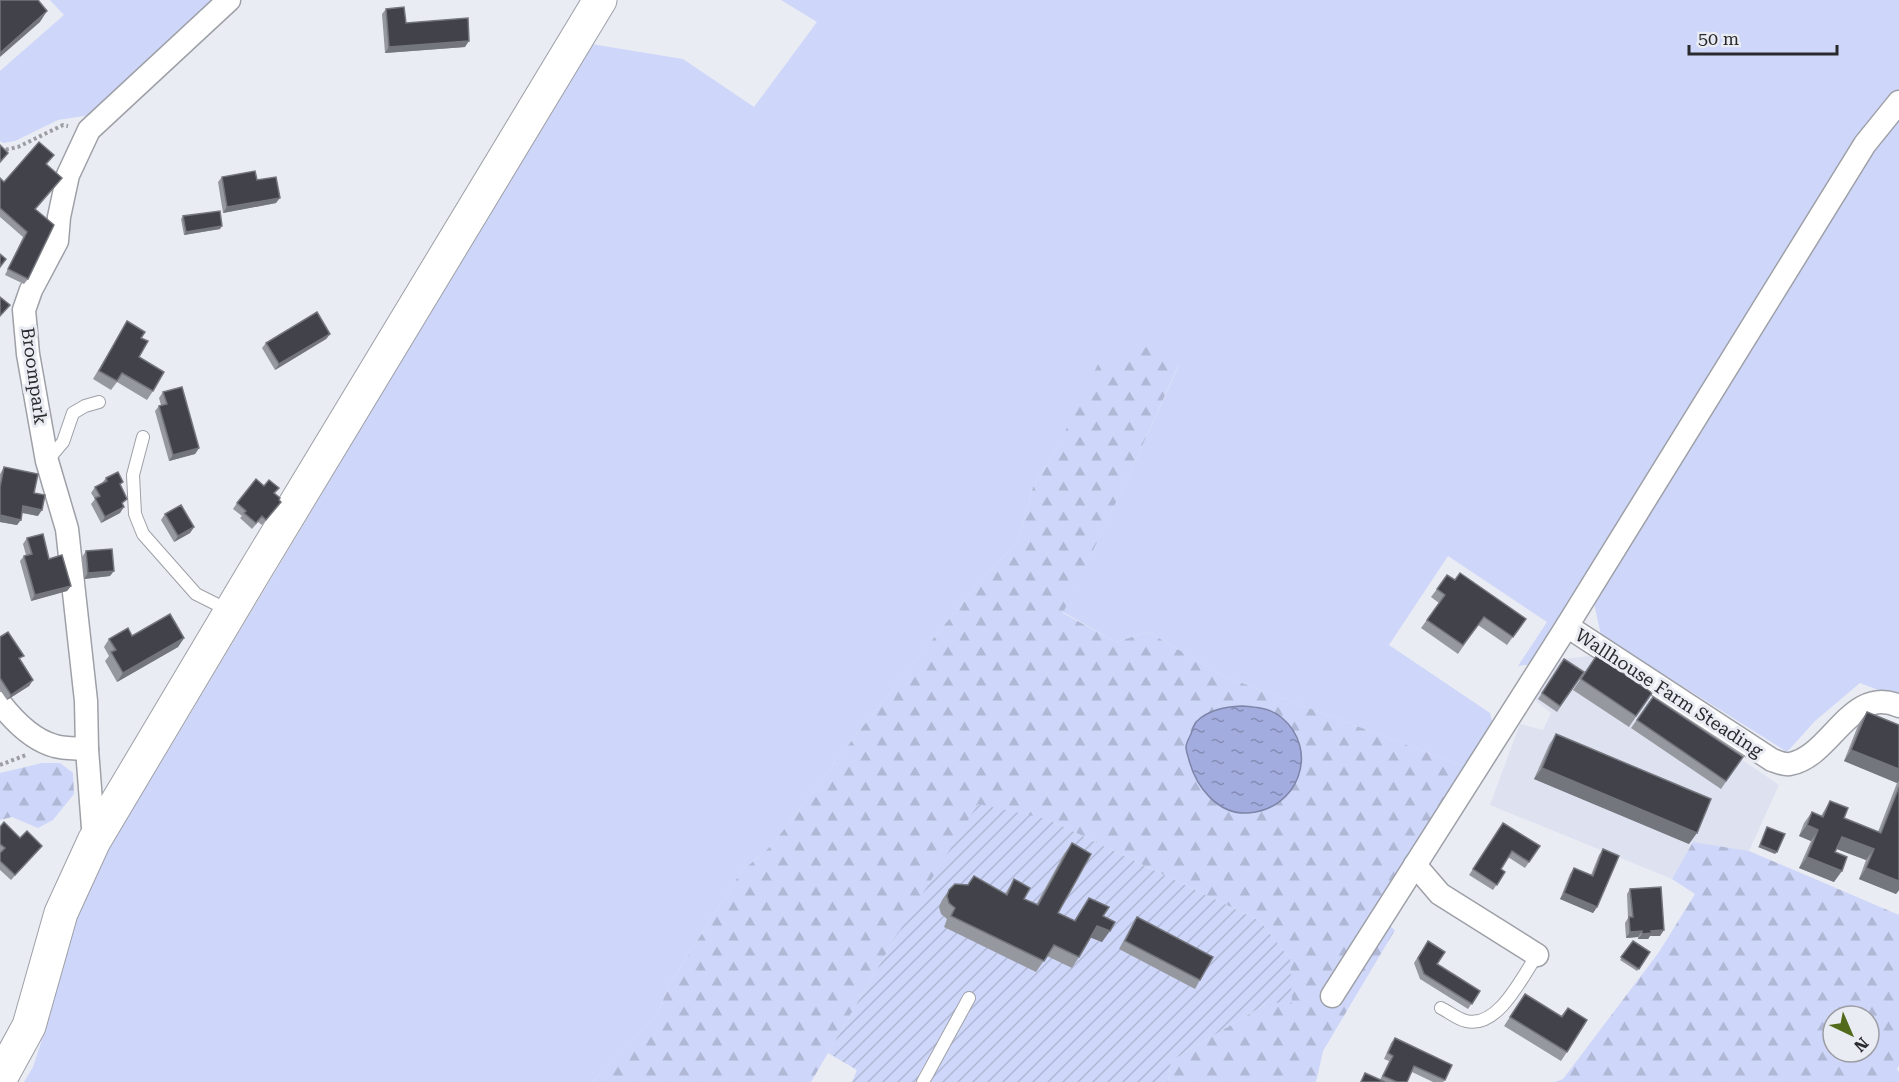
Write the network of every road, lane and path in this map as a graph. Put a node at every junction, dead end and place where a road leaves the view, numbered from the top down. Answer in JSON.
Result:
{"nodes":[{"id":1,"x":229,"y":0,"type":"edge"},
{"id":2,"x":600,"y":0,"type":"edge"},
{"id":3,"x":1899,"y":102,"type":"edge"},
{"id":4,"x":89,"y":130,"type":"junction"},
{"id":5,"x":0,"y":151,"type":"edge"},
{"id":6,"x":99,"y":402,"type":"dead end"},
{"id":7,"x":143,"y":438,"type":"dead end"},
{"id":8,"x":47,"y":461,"type":"junction"},
{"id":9,"x":231,"y":612,"type":"junction"},
{"id":10,"x":1567,"y":626,"type":"junction"},
{"id":11,"x":0,"y":703,"type":"edge"},
{"id":12,"x":1899,"y":705,"type":"edge"},
{"id":13,"x":87,"y":749,"type":"junction"},
{"id":14,"x":94,"y":841,"type":"junction"},
{"id":15,"x":1416,"y":865,"type":"junction"},
{"id":16,"x":1537,"y":955,"type":"joint"},
{"id":17,"x":1332,"y":996,"type":"dead end"},
{"id":18,"x":969,"y":998,"type":"dead end"},
{"id":19,"x":1441,"y":1008,"type":"dead end"},
{"id":20,"x":0,"y":1079,"type":"edge"},
{"id":21,"x":923,"y":1082,"type":"edge"}],
"edges":[{"from":1,"to":4,"type":"street","name":"Broompark"},
{"from":2,"to":9,"type":"main road"},
{"from":3,"to":10,"type":"street"},
{"from":4,"to":5,"type":"path"},
{"from":4,"to":8,"type":"street","name":"Broompark"},
{"from":6,"to":8,"type":"lane"},
{"from":7,"to":9,"type":"lane"},
{"from":8,"to":13,"type":"street","name":"Broompark"},
{"from":9,"to":14,"type":"main road"},
{"from":10,"to":12,"type":"street","name":"Wallhouse Farm Steading"},
{"from":10,"to":15,"type":"street"},
{"from":11,"to":13,"type":"street"},
{"from":13,"to":14,"type":"street","name":"Broompark"},
{"from":14,"to":20,"type":"main road"},
{"from":15,"to":16,"type":"street"},
{"from":15,"to":17,"type":"street"},
{"from":16,"to":19,"type":"lane"},
{"from":18,"to":21,"type":"lane"}]}
